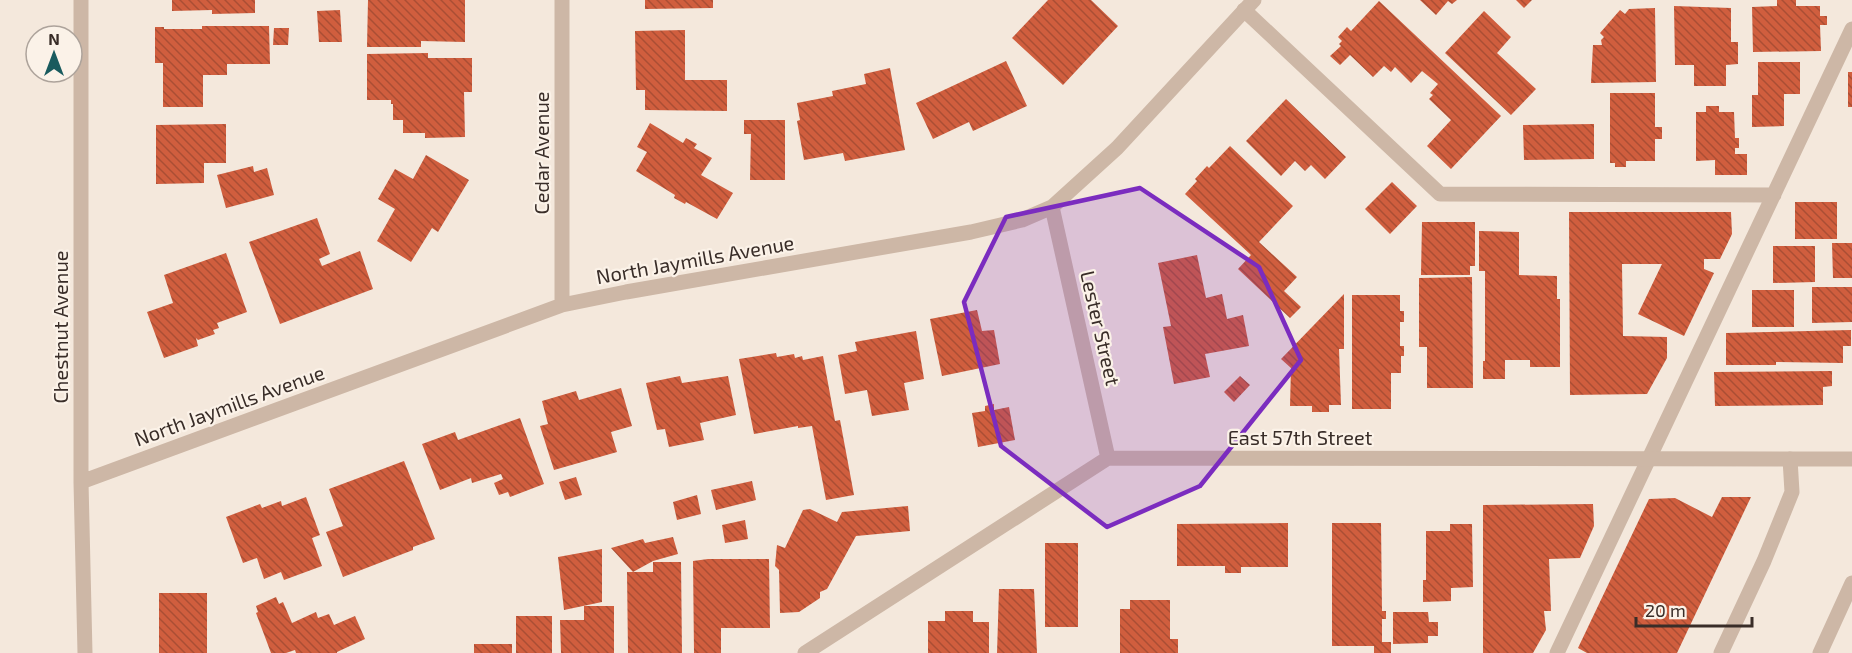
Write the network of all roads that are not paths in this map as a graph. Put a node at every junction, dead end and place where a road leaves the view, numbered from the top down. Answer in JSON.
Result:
{"nodes":[{"id":1,"x":81,"y":0,"type":"edge"},
{"id":2,"x":562,"y":0,"type":"edge"},
{"id":3,"x":1249,"y":5,"type":"edge"},
{"id":4,"x":1852,"y":29,"type":"edge"},
{"id":5,"x":1774,"y":195,"type":"junction"},
{"id":6,"x":1052,"y":207,"type":"junction"},
{"id":7,"x":562,"y":305,"type":"junction"},
{"id":8,"x":1108,"y":458,"type":"junction"},
{"id":9,"x":1648,"y":458,"type":"junction"},
{"id":10,"x":1790,"y":459,"type":"junction"},
{"id":11,"x":1852,"y":459,"type":"edge"},
{"id":12,"x":81,"y":482,"type":"junction"},
{"id":13,"x":1852,"y":583,"type":"edge"},
{"id":14,"x":85,"y":653,"type":"edge"},
{"id":15,"x":805,"y":653,"type":"edge"},
{"id":16,"x":1557,"y":653,"type":"edge"},
{"id":17,"x":1721,"y":653,"type":"edge"},
{"id":18,"x":1820,"y":653,"type":"edge"}],
"edges":[{"from":1,"to":12,"type":"street","name":"Chestnut Avenue"},
{"from":2,"to":7,"type":"street","name":"Cedar Avenue"},
{"from":3,"to":5,"type":"street"},
{"from":3,"to":6,"type":"street","name":"North Jaymills Avenue"},
{"from":4,"to":5,"type":"street"},
{"from":5,"to":9,"type":"street"},
{"from":6,"to":7,"type":"street","name":"North Jaymills Avenue"},
{"from":6,"to":8,"type":"street","name":"Lester Street"},
{"from":7,"to":12,"type":"street","name":"North Jaymills Avenue"},
{"from":8,"to":9,"type":"street","name":"East 57th Street"},
{"from":8,"to":15,"type":"street"},
{"from":9,"to":10,"type":"street","name":"East 57th Street"},
{"from":9,"to":16,"type":"street"},
{"from":10,"to":11,"type":"street","name":"East 57th Street"},
{"from":10,"to":17,"type":"street"},
{"from":12,"to":14,"type":"street","name":"Chestnut Avenue"},
{"from":13,"to":18,"type":"street"}]}
